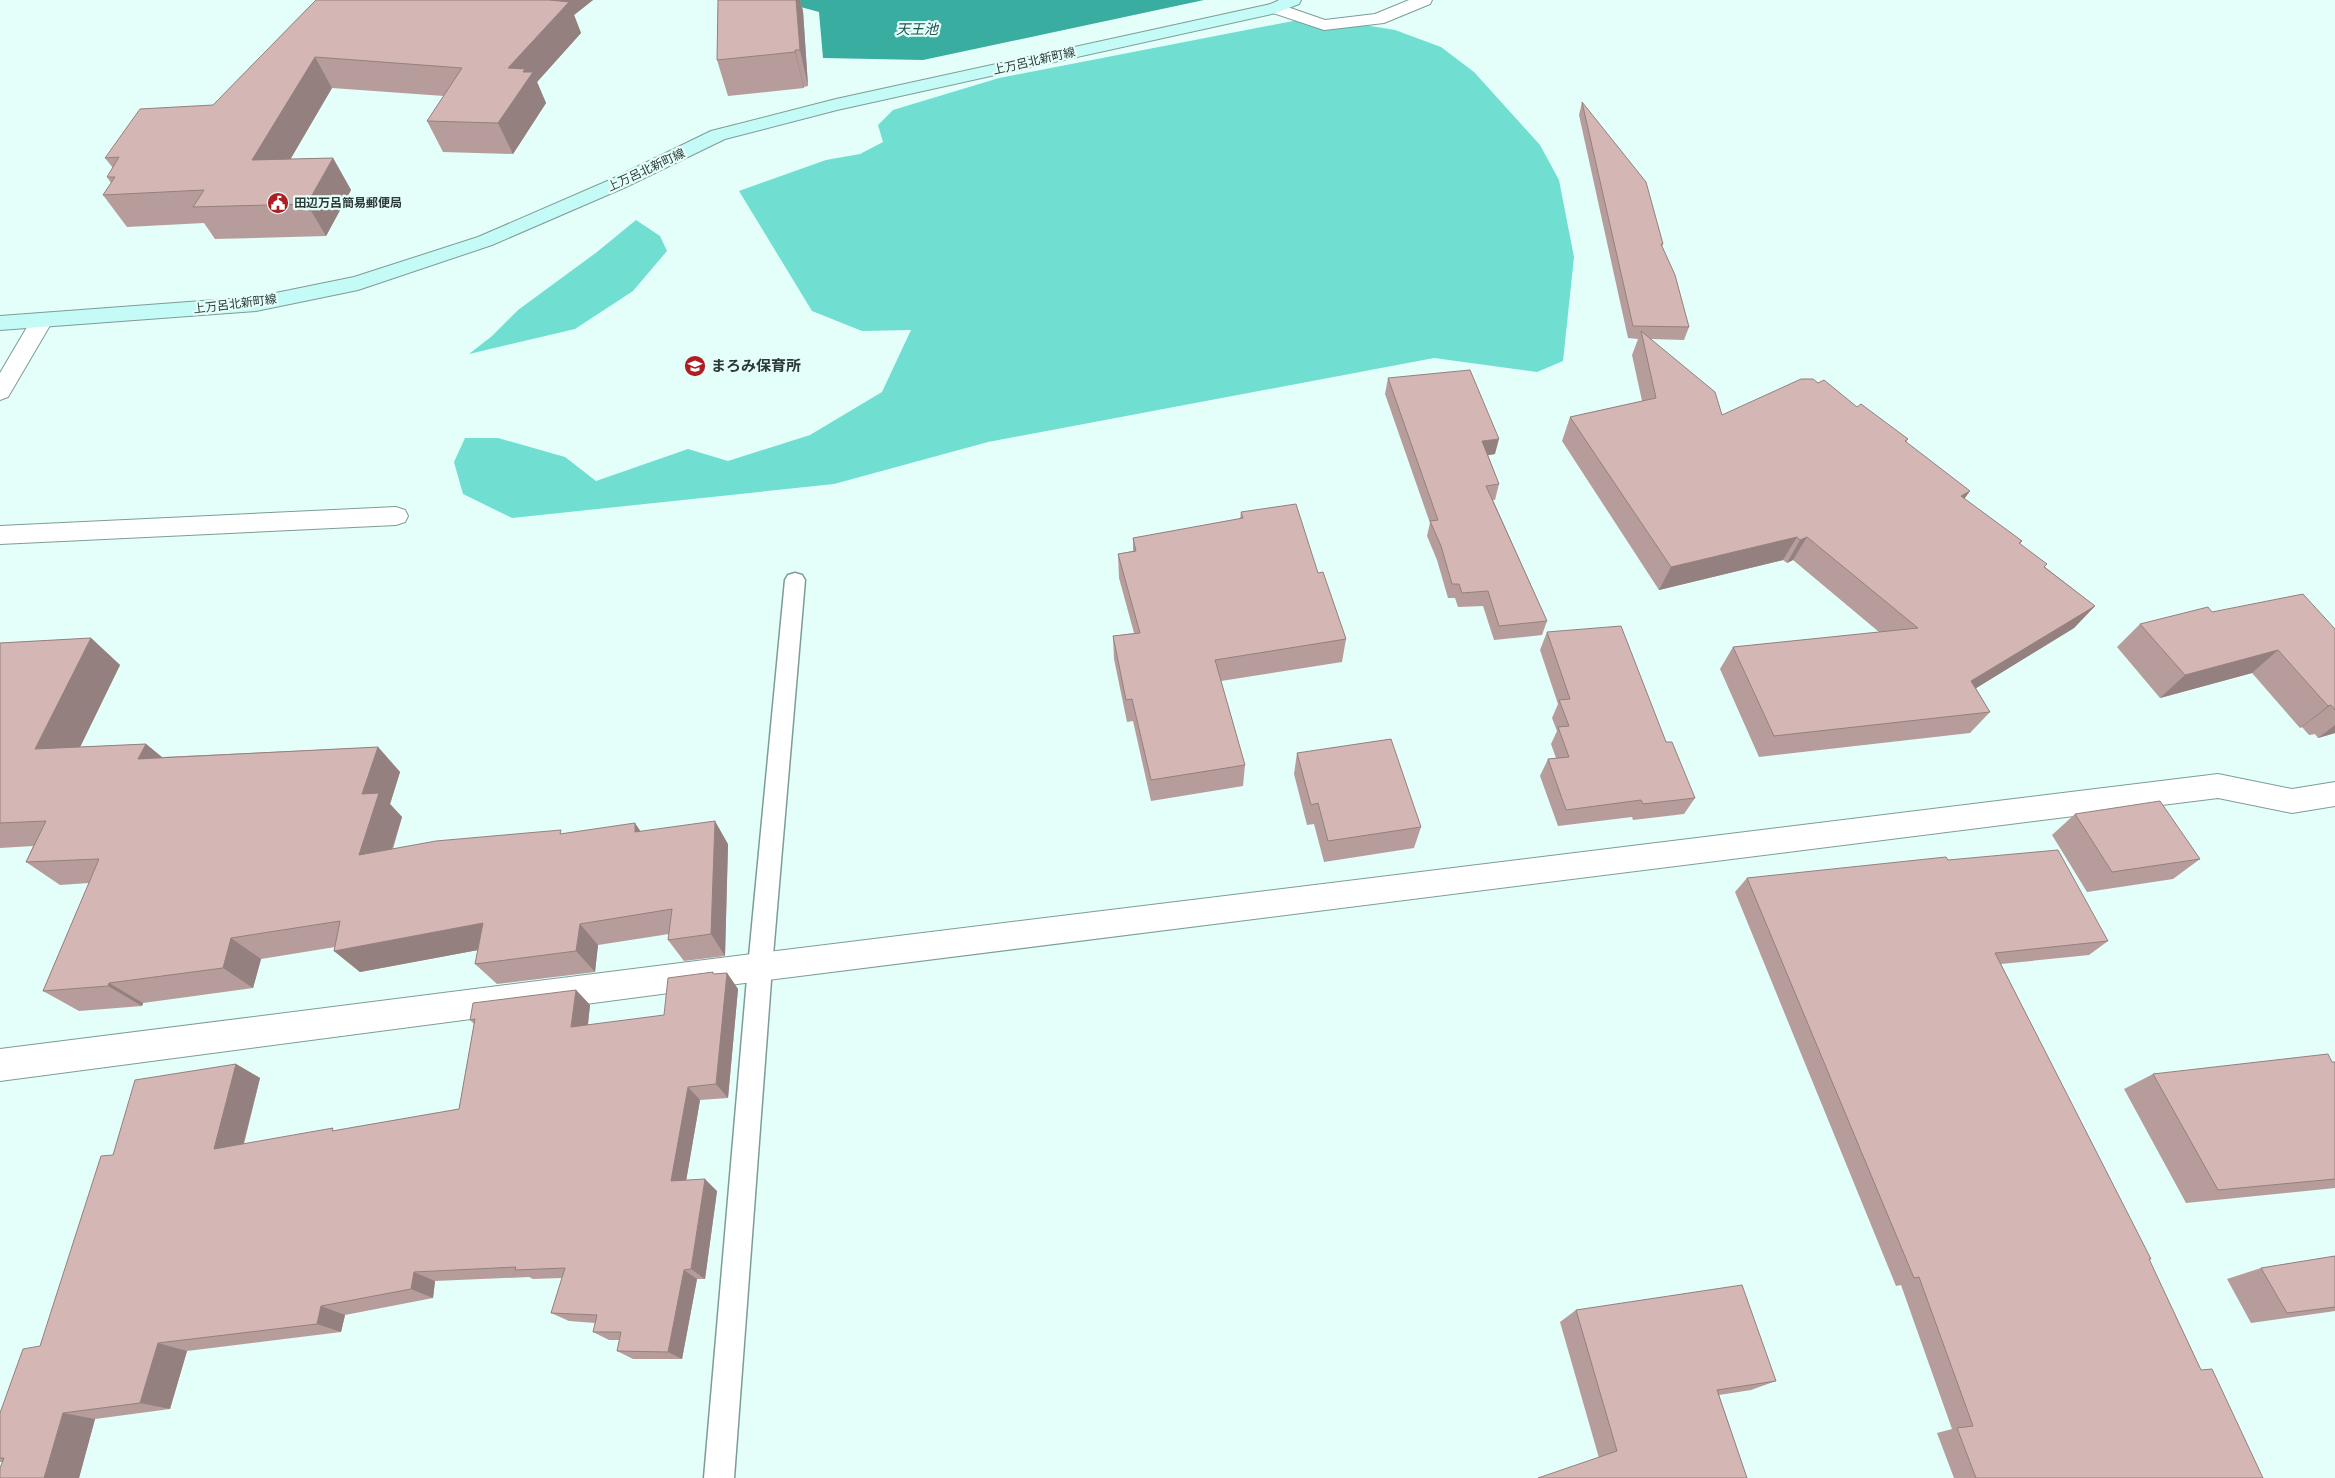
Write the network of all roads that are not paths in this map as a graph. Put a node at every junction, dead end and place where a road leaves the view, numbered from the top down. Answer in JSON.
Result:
{"nodes":[{"id":1,"x":1418,"y":1,"type":"edge"},
{"id":2,"x":1284,"y":4,"type":"edge"},
{"id":3,"x":41,"y":322,"type":"junction"},
{"id":4,"x":0,"y":324,"type":"edge"},
{"id":5,"x":0,"y":392,"type":"edge"},
{"id":6,"x":396,"y":516,"type":"dead end"},
{"id":7,"x":0,"y":535,"type":"edge"},
{"id":8,"x":795,"y":580,"type":"dead end"},
{"id":9,"x":2335,"y":794,"type":"edge"},
{"id":10,"x":760,"y":967,"type":"junction"},
{"id":11,"x":0,"y":1065,"type":"edge"},
{"id":12,"x":719,"y":1478,"type":"edge"}],
"edges":[{"from":1,"to":2,"type":"street"},
{"from":2,"to":3,"type":"main road","name":"上万呂北新町線"},
{"from":3,"to":4,"type":"main road","name":"上万呂北新町線"},
{"from":3,"to":5,"type":"street"},
{"from":6,"to":7,"type":"street"},
{"from":8,"to":10,"type":"lane"},
{"from":9,"to":10,"type":"street"},
{"from":10,"to":11,"type":"street"},
{"from":10,"to":12,"type":"lane"}]}
